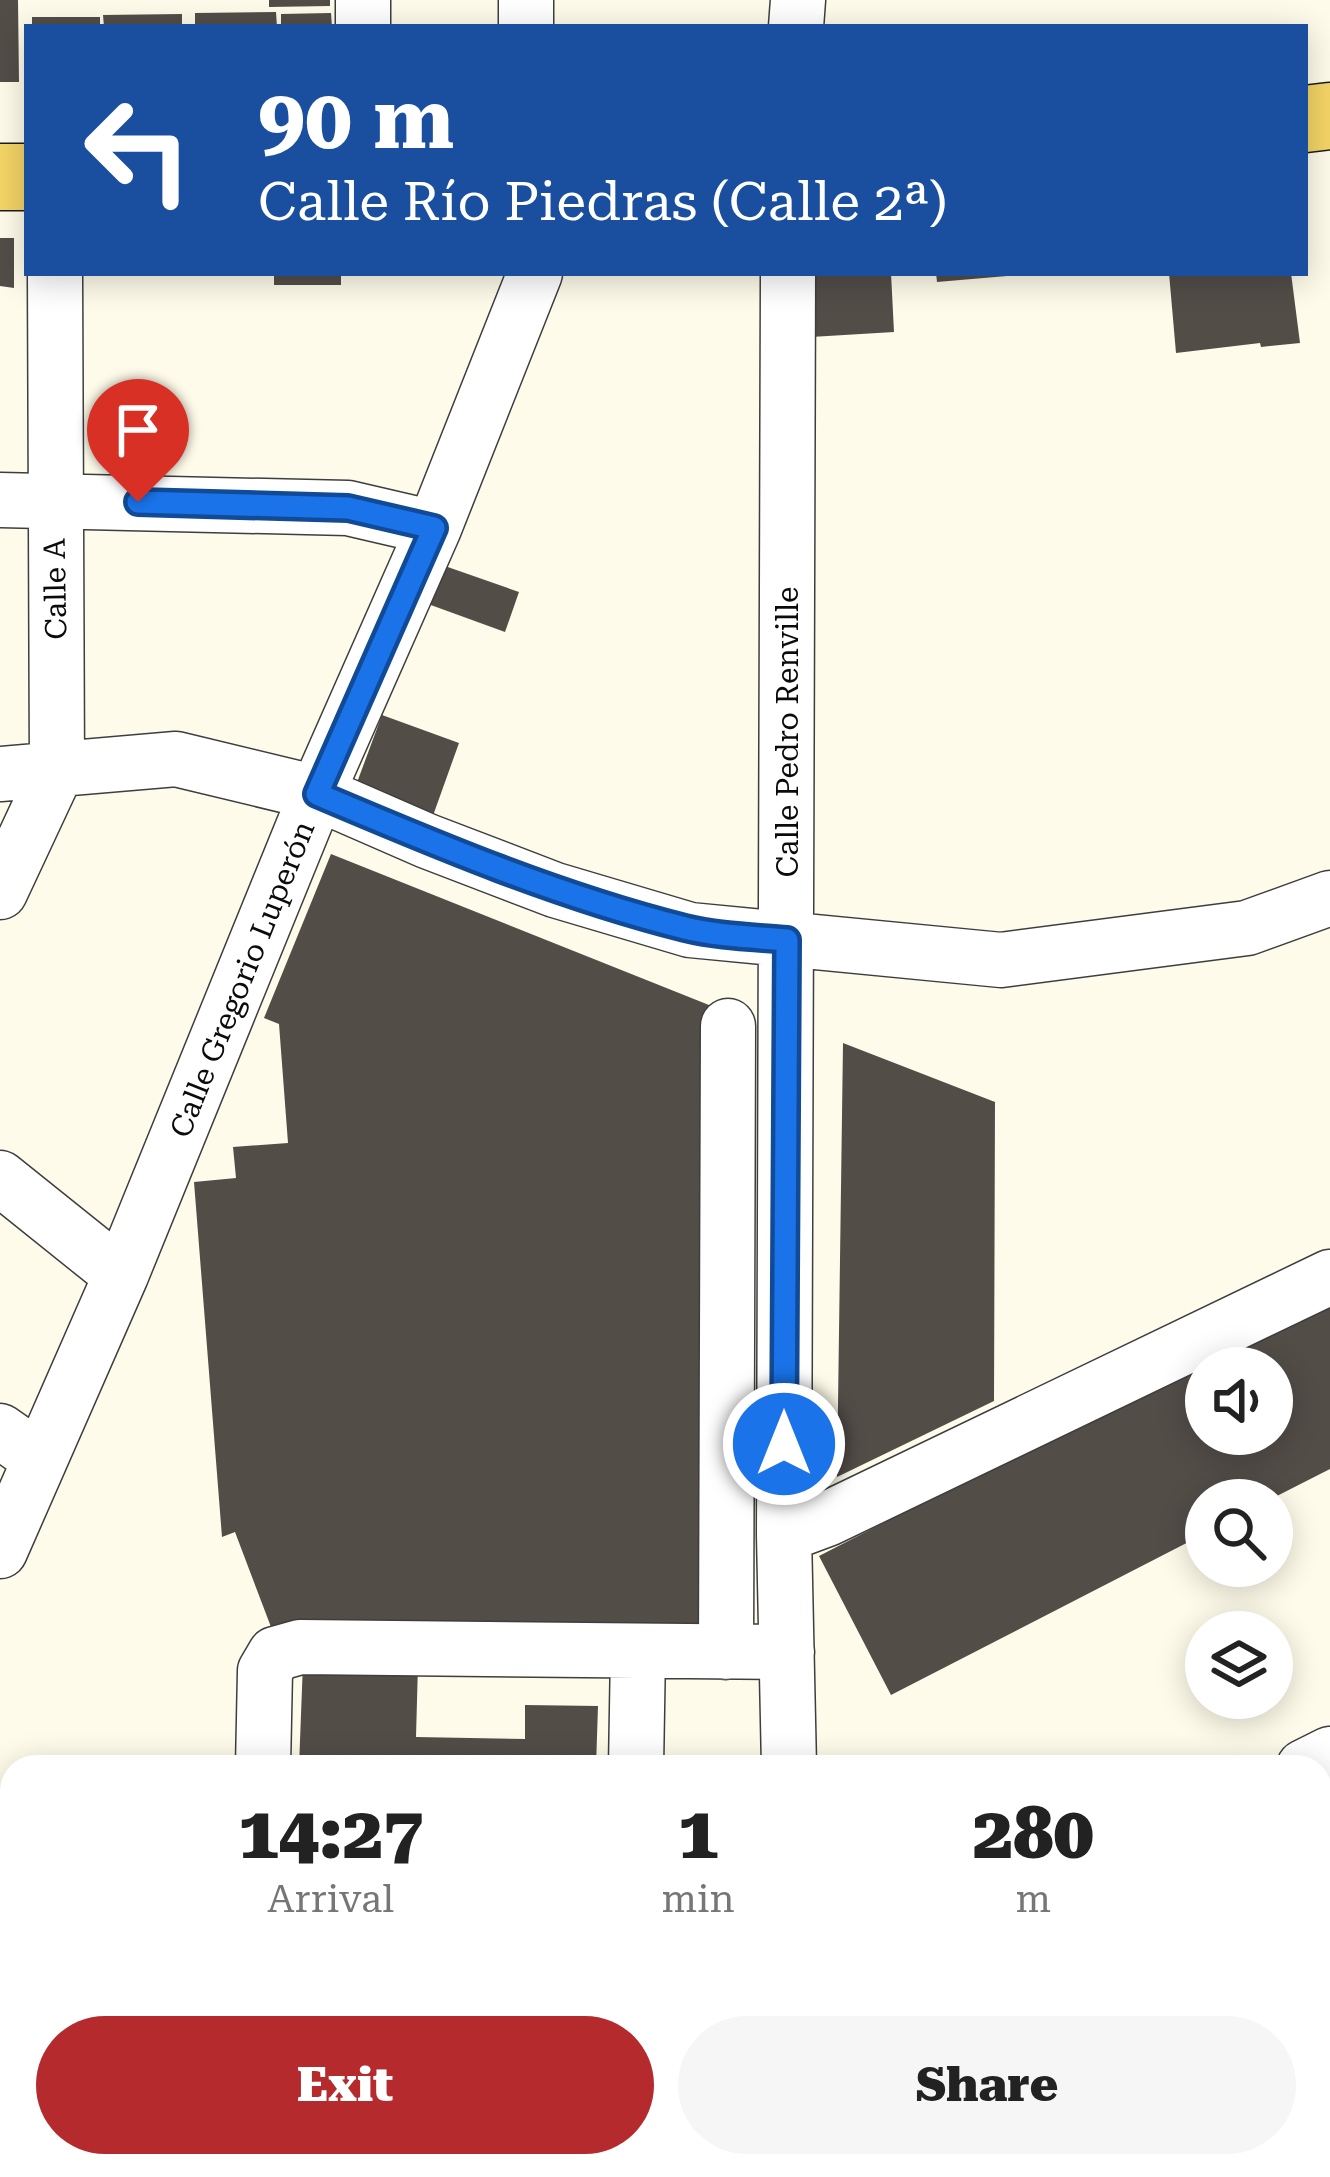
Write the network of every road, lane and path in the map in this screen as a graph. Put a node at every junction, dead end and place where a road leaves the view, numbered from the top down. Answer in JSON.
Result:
{"nodes":[{"id":1,"x":55,"y":276,"type":"edge"},
{"id":2,"x":534,"y":276,"type":"edge"},
{"id":3,"x":788,"y":276,"type":"edge"},
{"id":4,"x":0,"y":500,"type":"edge"},
{"id":5,"x":54,"y":500,"type":"junction"},
{"id":6,"x":434,"y":528,"type":"junction"},
{"id":7,"x":57,"y":770,"type":"junction"},
{"id":8,"x":0,"y":774,"type":"edge"},
{"id":9,"x":317,"y":794,"type":"junction"},
{"id":10,"x":0,"y":892,"type":"edge"},
{"id":11,"x":1330,"y":898,"type":"edge"},
{"id":12,"x":787,"y":940,"type":"junction"},
{"id":13,"x":728,"y":1026,"type":"dead end"},
{"id":14,"x":0,"y":1178,"type":"edge"},
{"id":15,"x":122,"y":1275,"type":"junction"},
{"id":16,"x":1330,"y":1277,"type":"edge"},
{"id":17,"x":20,"y":1445,"type":"edge"},
{"id":18,"x":784,"y":1535,"type":"junction"},
{"id":19,"x":0,"y":1551,"type":"edge"},
{"id":20,"x":638,"y":1652,"type":"junction"},
{"id":21,"x":726,"y":1652,"type":"junction"},
{"id":22,"x":787,"y":1652,"type":"junction"},
{"id":23,"x":263,"y":1755,"type":"edge"},
{"id":24,"x":636,"y":1755,"type":"edge"},
{"id":25,"x":789,"y":1755,"type":"edge"}],
"edges":[{"from":1,"to":5,"type":"street","name":"Calle A"},
{"from":2,"to":6,"type":"street","name":"Calle Gregorio Luperón"},
{"from":3,"to":12,"type":"street","name":"Calle Pedro Renville"},
{"from":4,"to":5,"type":"street"},
{"from":5,"to":6,"type":"street"},
{"from":5,"to":7,"type":"street","name":"Calle A"},
{"from":6,"to":9,"type":"street","name":"Calle Gregorio Luperón"},
{"from":7,"to":8,"type":"street"},
{"from":7,"to":9,"type":"street"},
{"from":7,"to":10,"type":"street","name":"Calle A"},
{"from":9,"to":12,"type":"street"},
{"from":9,"to":15,"type":"street","name":"Calle Gregorio Luperón"},
{"from":11,"to":12,"type":"street"},
{"from":12,"to":18,"type":"street","name":"Calle Pedro Renville"},
{"from":13,"to":21,"type":"street"},
{"from":14,"to":15,"type":"street"},
{"from":15,"to":17,"type":"street","name":"Calle Gregorio Luperón"},
{"from":16,"to":18,"type":"street"},
{"from":17,"to":19,"type":"street","name":"Calle Gregorio Luperón"},
{"from":18,"to":22,"type":"street","name":"Calle Pedro Renville"},
{"from":20,"to":21,"type":"street"},
{"from":20,"to":23,"type":"street"},
{"from":20,"to":24,"type":"street"},
{"from":21,"to":22,"type":"street"},
{"from":22,"to":25,"type":"street","name":"Calle Pedro Renville"}]}
